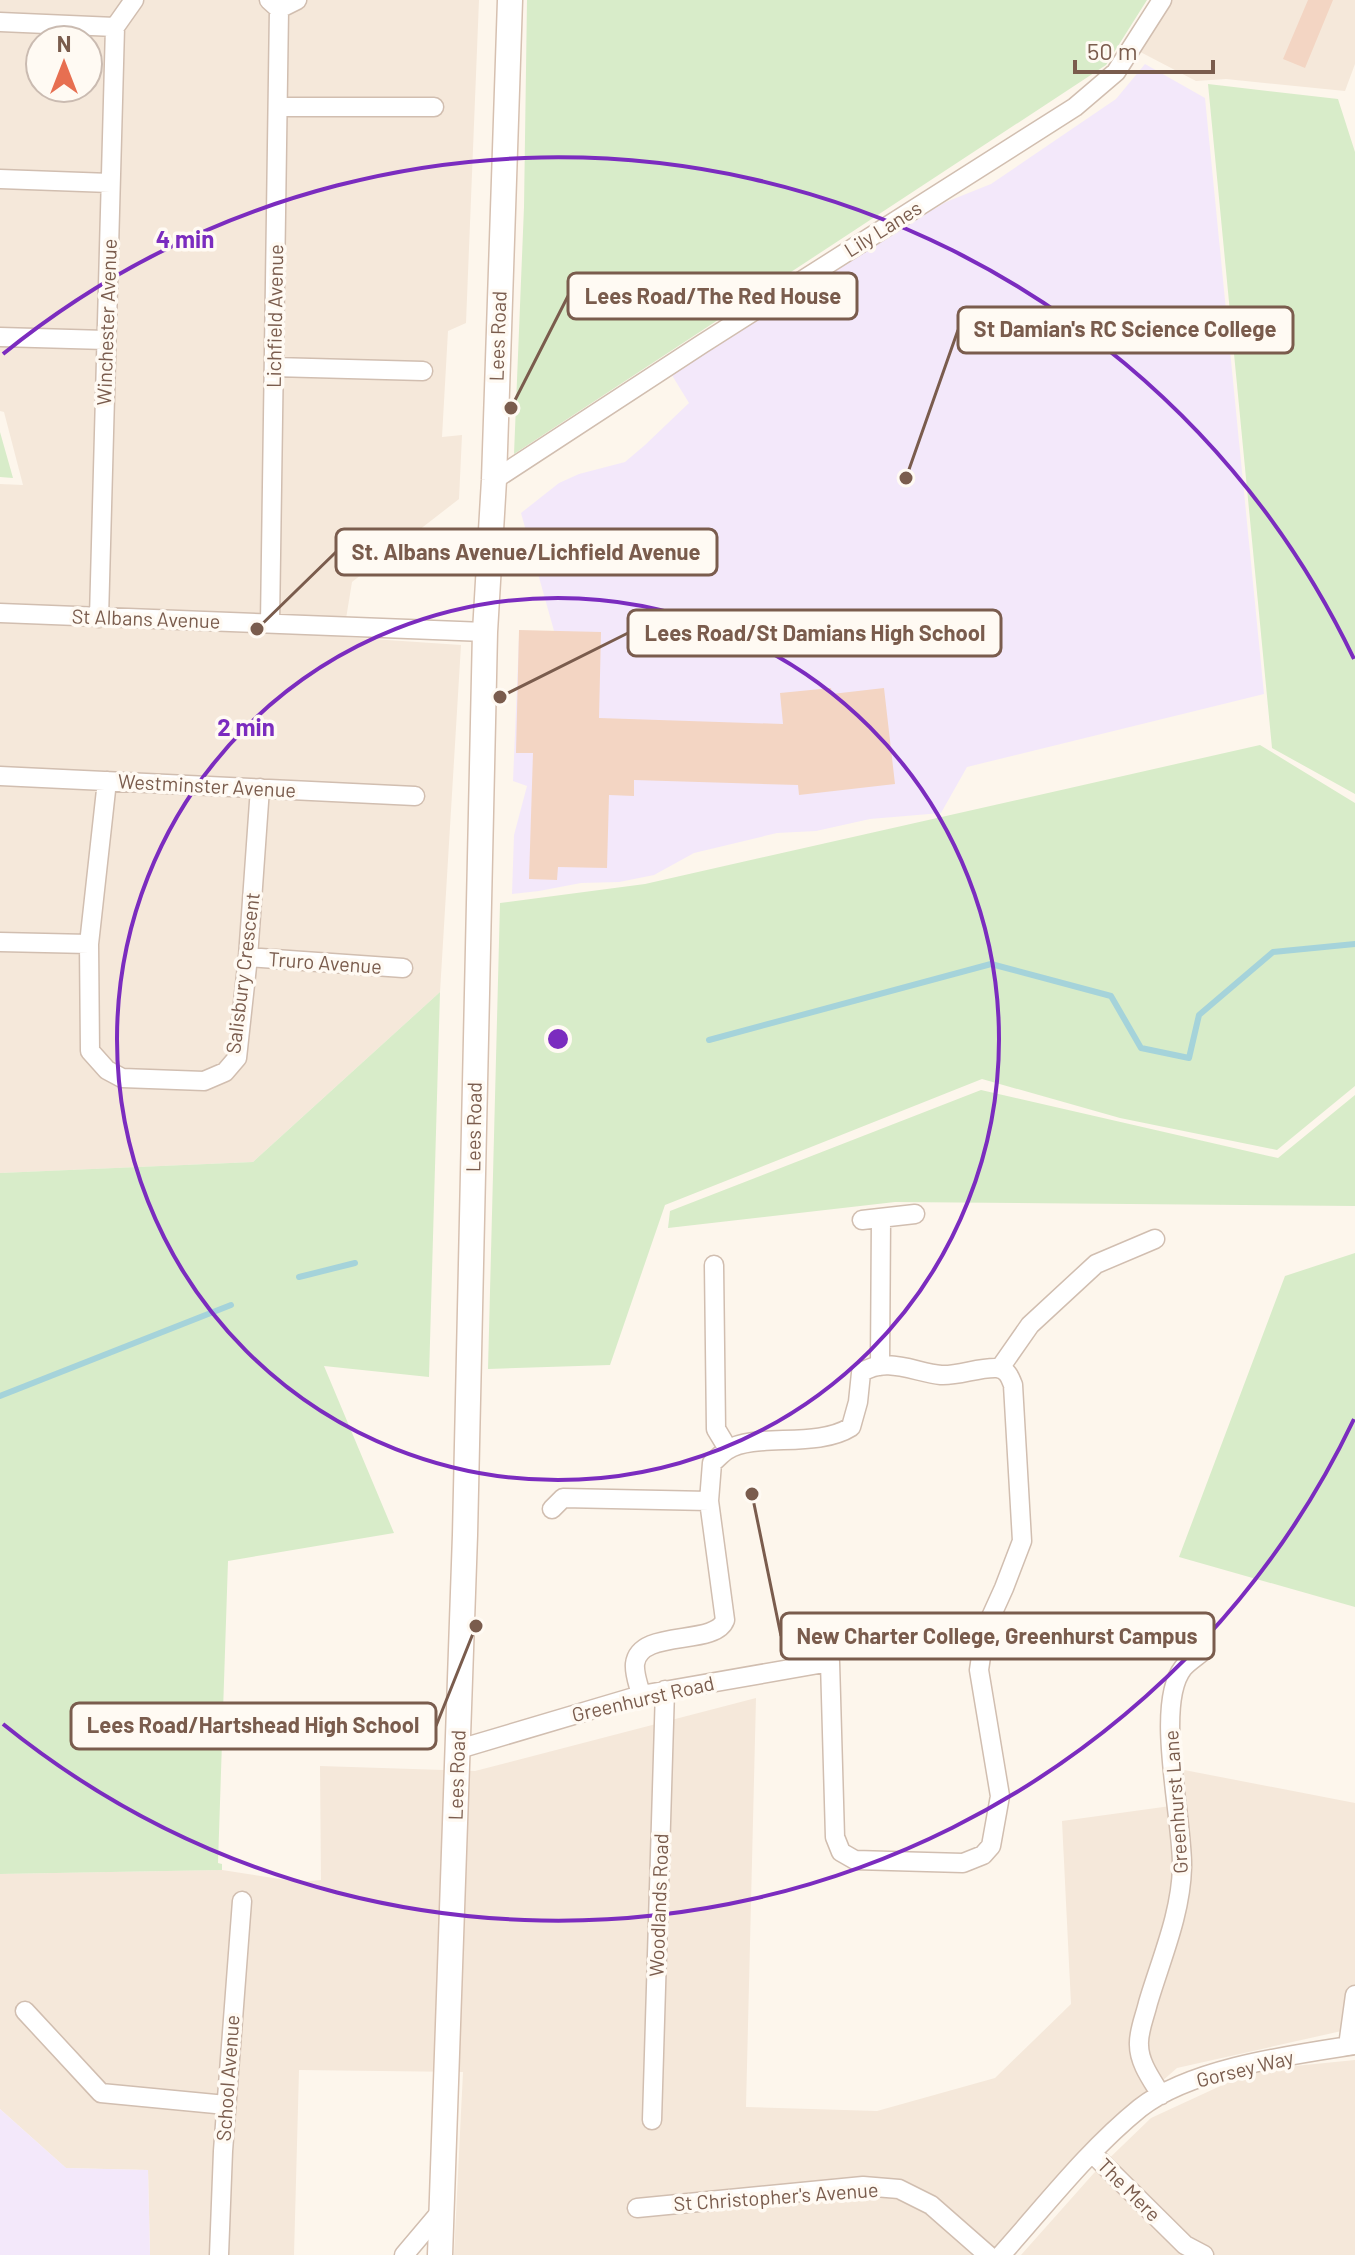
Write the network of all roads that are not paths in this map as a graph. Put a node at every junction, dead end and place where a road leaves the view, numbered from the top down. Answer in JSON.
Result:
{"nodes":[{"id":1,"x":134,"y":0,"type":"edge"},
{"id":2,"x":297,"y":0,"type":"edge"},
{"id":3,"x":510,"y":0,"type":"edge"},
{"id":4,"x":1162,"y":0,"type":"edge"},
{"id":5,"x":274,"y":5,"type":"edge"},
{"id":6,"x":0,"y":22,"type":"edge"},
{"id":7,"x":115,"y":27,"type":"junction"},
{"id":8,"x":278,"y":107,"type":"junction"},
{"id":9,"x":434,"y":107,"type":"dead end"},
{"id":10,"x":0,"y":179,"type":"edge"},
{"id":11,"x":110,"y":183,"type":"junction"},
{"id":12,"x":0,"y":337,"type":"edge"},
{"id":13,"x":106,"y":340,"type":"junction"},
{"id":14,"x":274,"y":367,"type":"junction"},
{"id":15,"x":423,"y":371,"type":"dead end"},
{"id":16,"x":494,"y":480,"type":"junction"},
{"id":17,"x":0,"y":613,"type":"edge"},
{"id":18,"x":99,"y":618,"type":"junction"},
{"id":19,"x":270,"y":623,"type":"junction"},
{"id":20,"x":485,"y":632,"type":"junction"},
{"id":21,"x":0,"y":776,"type":"edge"},
{"id":22,"x":107,"y":781,"type":"junction"},
{"id":23,"x":260,"y":788,"type":"junction"},
{"id":24,"x":415,"y":796,"type":"dead end"},
{"id":25,"x":0,"y":942,"type":"edge"},
{"id":26,"x":89,"y":944,"type":"junction"},
{"id":27,"x":248,"y":957,"type":"junction"},
{"id":28,"x":403,"y":968,"type":"dead end"},
{"id":29,"x":915,"y":1214,"type":"dead end"},
{"id":30,"x":1155,"y":1239,"type":"dead end"},
{"id":31,"x":714,"y":1265,"type":"dead end"},
{"id":32,"x":880,"y":1366,"type":"junction"},
{"id":33,"x":1000,"y":1368,"type":"junction"},
{"id":34,"x":728,"y":1449,"type":"junction"},
{"id":35,"x":709,"y":1501,"type":"junction"},
{"id":36,"x":552,"y":1509,"type":"dead end"},
{"id":37,"x":1202,"y":1652,"type":"dead end"},
{"id":38,"x":665,"y":1690,"type":"junction"},
{"id":39,"x":641,"y":1695,"type":"junction"},
{"id":40,"x":459,"y":1749,"type":"junction"},
{"id":41,"x":242,"y":1901,"type":"dead end"},
{"id":42,"x":1355,"y":1995,"type":"edge"},
{"id":43,"x":25,"y":2011,"type":"dead end"},
{"id":44,"x":1352,"y":2046,"type":"edge"},
{"id":45,"x":1161,"y":2095,"type":"junction"},
{"id":46,"x":226,"y":2105,"type":"junction"},
{"id":47,"x":652,"y":2120,"type":"dead end"},
{"id":48,"x":1092,"y":2153,"type":"junction"},
{"id":49,"x":637,"y":2208,"type":"dead end"},
{"id":50,"x":442,"y":2210,"type":"junction"},
{"id":51,"x":219,"y":2255,"type":"edge"},
{"id":52,"x":404,"y":2255,"type":"edge"},
{"id":53,"x":440,"y":2255,"type":"edge"},
{"id":54,"x":988,"y":2255,"type":"edge"},
{"id":55,"x":1001,"y":2255,"type":"edge"},
{"id":56,"x":1204,"y":2255,"type":"edge"}],
"edges":[{"from":1,"to":7,"type":"street"},
{"from":2,"to":5,"type":"street"},
{"from":3,"to":16,"type":"main road","name":"Lees Road"},
{"from":4,"to":16,"type":"street","name":"Lily Lanes"},
{"from":5,"to":8,"type":"street","name":"Lichfield Avenue"},
{"from":6,"to":7,"type":"street"},
{"from":7,"to":11,"type":"street","name":"Winchester Avenue"},
{"from":8,"to":9,"type":"street"},
{"from":8,"to":14,"type":"street","name":"Lichfield Avenue"},
{"from":10,"to":11,"type":"street"},
{"from":11,"to":13,"type":"street","name":"Winchester Avenue"},
{"from":12,"to":13,"type":"street"},
{"from":13,"to":18,"type":"street","name":"Winchester Avenue"},
{"from":14,"to":15,"type":"street"},
{"from":14,"to":19,"type":"street","name":"Lichfield Avenue"},
{"from":16,"to":20,"type":"main road","name":"Lees Road"},
{"from":17,"to":18,"type":"street","name":"St Albans Avenue"},
{"from":18,"to":19,"type":"street","name":"St Albans Avenue"},
{"from":19,"to":20,"type":"street","name":"St Albans Avenue"},
{"from":20,"to":40,"type":"main road","name":"Lees Road"},
{"from":21,"to":22,"type":"street","name":"Westminster Avenue"},
{"from":22,"to":23,"type":"street","name":"Westminster Avenue"},
{"from":22,"to":26,"type":"street","name":"Salisbury Crescent"},
{"from":23,"to":24,"type":"street","name":"Westminster Avenue"},
{"from":23,"to":27,"type":"street","name":"Salisbury Crescent"},
{"from":25,"to":26,"type":"street"},
{"from":26,"to":27,"type":"street","name":"Salisbury Crescent"},
{"from":27,"to":28,"type":"street","name":"Truro Avenue"},
{"from":29,"to":32,"type":"street"},
{"from":30,"to":33,"type":"street"},
{"from":31,"to":34,"type":"street"},
{"from":32,"to":33,"type":"street"},
{"from":32,"to":34,"type":"street"},
{"from":33,"to":38,"type":"street","name":"Greenhurst Road"},
{"from":34,"to":35,"type":"street"},
{"from":35,"to":36,"type":"street"},
{"from":35,"to":39,"type":"street"},
{"from":37,"to":45,"type":"street","name":"Greenhurst Lane"},
{"from":38,"to":39,"type":"street","name":"Greenhurst Road"},
{"from":38,"to":47,"type":"street","name":"Woodlands Road"},
{"from":39,"to":40,"type":"street","name":"Greenhurst Road"},
{"from":40,"to":50,"type":"main road","name":"Lees Road"},
{"from":41,"to":46,"type":"street","name":"School Avenue"},
{"from":42,"to":44,"type":"street"},
{"from":43,"to":46,"type":"street"},
{"from":44,"to":45,"type":"street","name":"Gorsey Way"},
{"from":45,"to":48,"type":"street","name":"Gorsey Way"},
{"from":46,"to":51,"type":"street","name":"School Avenue"},
{"from":48,"to":55,"type":"street","name":"Gorsey Way"},
{"from":48,"to":56,"type":"street","name":"The Mere"},
{"from":49,"to":54,"type":"street","name":"St Christopher's Avenue"},
{"from":50,"to":52,"type":"street"},
{"from":50,"to":53,"type":"main road","name":"Lees Road"}]}
